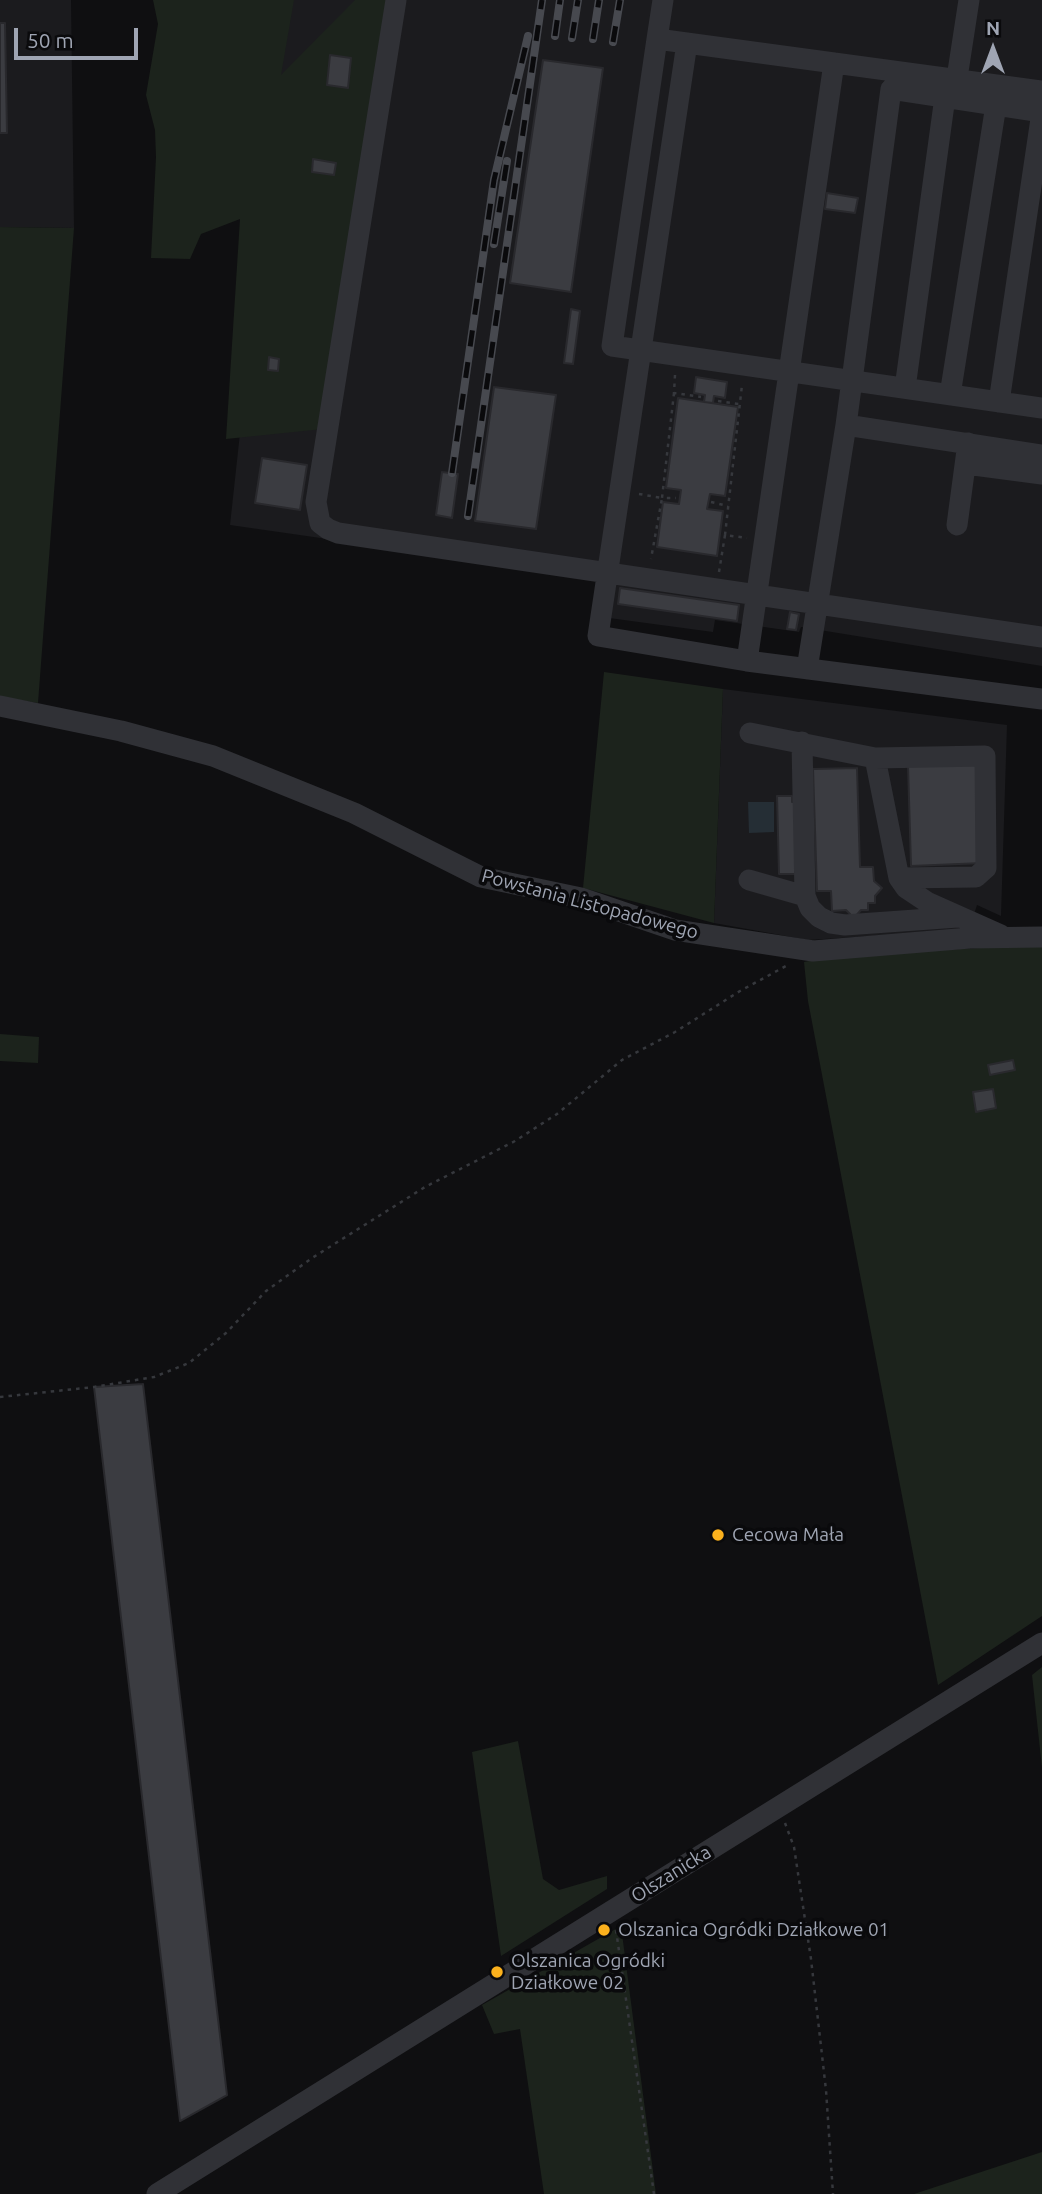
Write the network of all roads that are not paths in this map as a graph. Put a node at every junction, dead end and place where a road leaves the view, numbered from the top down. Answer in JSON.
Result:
{"nodes":[{"id":1,"x":396,"y":0,"type":"edge"},
{"id":2,"x":663,"y":0,"type":"edge"},
{"id":3,"x":969,"y":0,"type":"edge"},
{"id":4,"x":657,"y":39,"type":"junction"},
{"id":5,"x":687,"y":43,"type":"junction"},
{"id":6,"x":834,"y":63,"type":"junction"},
{"id":7,"x":957,"y":78,"type":"junction"},
{"id":8,"x":1042,"y":91,"type":"edge"},
{"id":9,"x":945,"y":97,"type":"junction"},
{"id":10,"x":996,"y":105,"type":"junction"},
{"id":11,"x":1042,"y":112,"type":"edge"},
{"id":12,"x":641,"y":350,"type":"junction"},
{"id":13,"x":788,"y":372,"type":"junction"},
{"id":14,"x":853,"y":381,"type":"junction"},
{"id":15,"x":905,"y":388,"type":"junction"},
{"id":16,"x":950,"y":395,"type":"junction"},
{"id":17,"x":999,"y":402,"type":"junction"},
{"id":18,"x":1042,"y":408,"type":"edge"},
{"id":19,"x":846,"y":425,"type":"junction"},
{"id":20,"x":967,"y":454,"type":"junction"},
{"id":21,"x":1042,"y":454,"type":"edge"},
{"id":22,"x":1042,"y":474,"type":"edge"},
{"id":23,"x":957,"y":525,"type":"dead end"},
{"id":24,"x":607,"y":574,"type":"junction"},
{"id":25,"x":757,"y":595,"type":"junction"},
{"id":26,"x":817,"y":604,"type":"junction"},
{"id":27,"x":1042,"y":637,"type":"edge"},
{"id":28,"x":747,"y":661,"type":"junction"},
{"id":29,"x":807,"y":669,"type":"junction"},
{"id":30,"x":1042,"y":699,"type":"edge"},
{"id":31,"x":0,"y":706,"type":"edge"},
{"id":32,"x":750,"y":733,"type":"dead end"},
{"id":33,"x":802,"y":742,"type":"junction"},
{"id":34,"x":875,"y":758,"type":"junction"},
{"id":35,"x":899,"y":878,"type":"junction"},
{"id":36,"x":749,"y":880,"type":"dead end"},
{"id":37,"x":805,"y":896,"type":"junction"},
{"id":38,"x":961,"y":917,"type":"junction"},
{"id":39,"x":1005,"y":937,"type":"junction"},
{"id":40,"x":1042,"y":937,"type":"edge"},
{"id":41,"x":1042,"y":1643,"type":"edge"},
{"id":42,"x":157,"y":2194,"type":"edge"}],
"edges":[{"from":1,"to":24,"type":"street"},
{"from":2,"to":4,"type":"street"},
{"from":3,"to":7,"type":"street"},
{"from":4,"to":5,"type":"street"},
{"from":4,"to":12,"type":"street"},
{"from":5,"to":6,"type":"street"},
{"from":5,"to":12,"type":"street"},
{"from":6,"to":7,"type":"street"},
{"from":6,"to":13,"type":"street"},
{"from":7,"to":8,"type":"street"},
{"from":9,"to":10,"type":"street"},
{"from":9,"to":14,"type":"street"},
{"from":9,"to":15,"type":"street"},
{"from":10,"to":11,"type":"street"},
{"from":10,"to":16,"type":"street"},
{"from":11,"to":17,"type":"street"},
{"from":12,"to":13,"type":"street"},
{"from":12,"to":24,"type":"street"},
{"from":13,"to":14,"type":"street"},
{"from":13,"to":25,"type":"street"},
{"from":14,"to":15,"type":"street"},
{"from":14,"to":19,"type":"street"},
{"from":15,"to":16,"type":"street"},
{"from":16,"to":17,"type":"street"},
{"from":17,"to":18,"type":"street"},
{"from":19,"to":20,"type":"street"},
{"from":19,"to":26,"type":"street"},
{"from":20,"to":21,"type":"street"},
{"from":20,"to":22,"type":"street"},
{"from":20,"to":23,"type":"street"},
{"from":24,"to":25,"type":"street"},
{"from":24,"to":28,"type":"street"},
{"from":25,"to":26,"type":"street"},
{"from":25,"to":28,"type":"street"},
{"from":26,"to":27,"type":"street"},
{"from":26,"to":29,"type":"street"},
{"from":28,"to":29,"type":"street"},
{"from":29,"to":30,"type":"street"},
{"from":31,"to":39,"type":"street","name":"Powstania Listopadowego"},
{"from":32,"to":33,"type":"street"},
{"from":33,"to":34,"type":"street"},
{"from":33,"to":37,"type":"street"},
{"from":34,"to":35,"type":"street"},
{"from":34,"to":35,"type":"street"},
{"from":35,"to":38,"type":"street"},
{"from":36,"to":37,"type":"street"},
{"from":37,"to":38,"type":"street"},
{"from":38,"to":39,"type":"street"},
{"from":39,"to":40,"type":"street","name":"Powstania Listopadowego"},
{"from":41,"to":42,"type":"street","name":"Olszanicka"}]}
